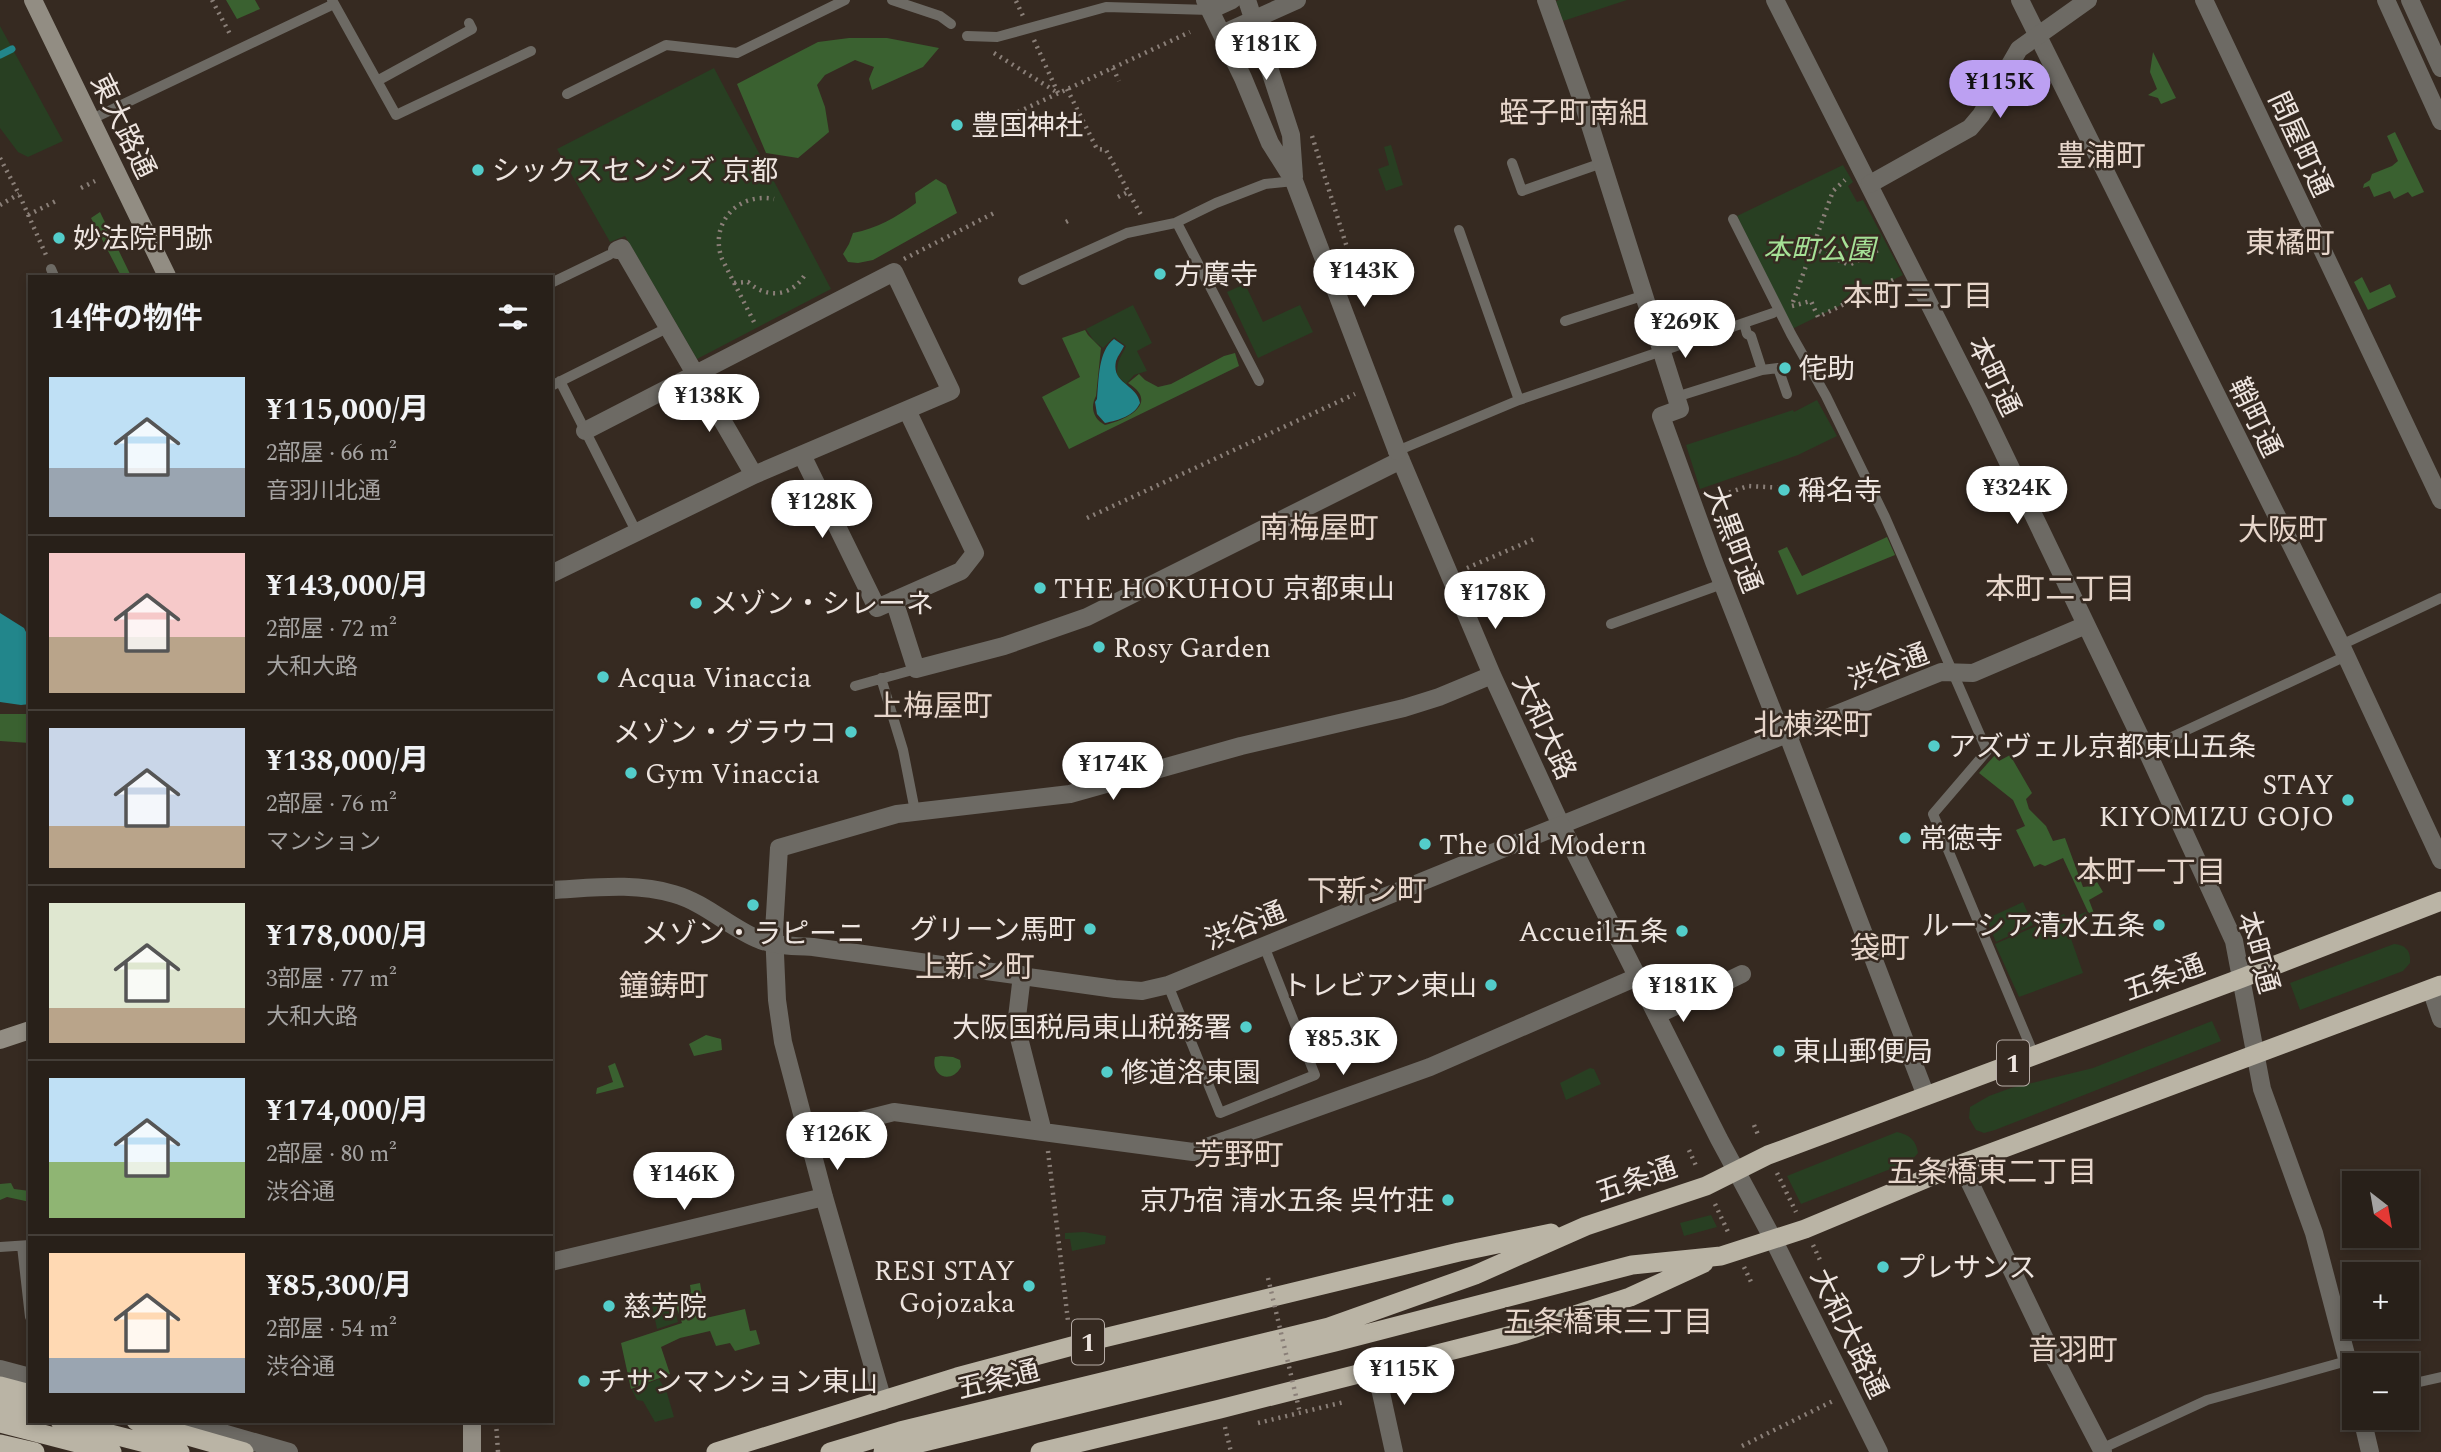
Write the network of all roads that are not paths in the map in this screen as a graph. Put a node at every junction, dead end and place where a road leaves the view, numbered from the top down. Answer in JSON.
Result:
{"nodes":[{"id":1,"x":33,"y":0,"type":"edge"},
{"id":2,"x":845,"y":0,"type":"edge"},
{"id":3,"x":892,"y":0,"type":"edge"},
{"id":4,"x":1232,"y":0,"type":"edge"},
{"id":5,"x":1247,"y":0,"type":"edge"},
{"id":6,"x":1297,"y":0,"type":"edge"},
{"id":7,"x":1546,"y":0,"type":"edge"},
{"id":8,"x":1776,"y":0,"type":"edge"},
{"id":9,"x":2020,"y":0,"type":"edge"},
{"id":10,"x":2088,"y":0,"type":"edge"},
{"id":11,"x":2204,"y":0,"type":"edge"},
{"id":12,"x":2386,"y":0,"type":"edge"},
{"id":13,"x":2410,"y":0,"type":"edge"},
{"id":14,"x":333,"y":2,"type":"edge"},
{"id":15,"x":1208,"y":5,"type":"edge"},
{"id":16,"x":1253,"y":20,"type":"junction"},
{"id":17,"x":469,"y":23,"type":"dead end"},
{"id":18,"x":951,"y":24,"type":"dead end"},
{"id":19,"x":1222,"y":34,"type":"junction"},
{"id":20,"x":2038,"y":34,"type":"junction"},
{"id":21,"x":967,"y":36,"type":"road end"},
{"id":22,"x":428,"y":37,"type":"dead end"},
{"id":23,"x":435,"y":49,"type":"junction"},
{"id":24,"x":531,"y":51,"type":"dead end"},
{"id":25,"x":2441,"y":68,"type":"edge"},
{"id":26,"x":377,"y":81,"type":"junction"},
{"id":27,"x":567,"y":94,"type":"dead end"},
{"id":28,"x":92,"y":119,"type":"junction"},
{"id":29,"x":2441,"y":121,"type":"edge"},
{"id":30,"x":1512,"y":163,"type":"dead end"},
{"id":31,"x":1602,"y":163,"type":"junction"},
{"id":32,"x":1294,"y":181,"type":"junction"},
{"id":33,"x":1870,"y":184,"type":"junction"},
{"id":34,"x":1733,"y":219,"type":"dead end"},
{"id":35,"x":1177,"y":223,"type":"junction"},
{"id":36,"x":1459,"y":230,"type":"dead end"},
{"id":37,"x":613,"y":253,"type":"joint"},
{"id":38,"x":167,"y":275,"type":"edge"},
{"id":39,"x":1023,"y":280,"type":"dead end"},
{"id":40,"x":553,"y":282,"type":"edge"},
{"id":41,"x":1644,"y":295,"type":"junction"},
{"id":42,"x":1777,"y":313,"type":"junction"},
{"id":43,"x":1564,"y":321,"type":"dead end"},
{"id":44,"x":1744,"y":323,"type":"junction"},
{"id":45,"x":669,"y":327,"type":"junction"},
{"id":46,"x":1662,"y":352,"type":"junction"},
{"id":47,"x":1762,"y":370,"type":"junction"},
{"id":48,"x":696,"y":374,"type":"junction"},
{"id":49,"x":1259,"y":381,"type":"dead end"},
{"id":50,"x":556,"y":383,"type":"edge"},
{"id":51,"x":1787,"y":394,"type":"dead end"},
{"id":52,"x":1676,"y":397,"type":"junction"},
{"id":53,"x":1519,"y":400,"type":"junction"},
{"id":54,"x":907,"y":410,"type":"junction"},
{"id":55,"x":585,"y":431,"type":"junction"},
{"id":56,"x":802,"y":454,"type":"junction"},
{"id":57,"x":1399,"y":456,"type":"junction"},
{"id":58,"x":754,"y":475,"type":"junction"},
{"id":59,"x":2441,"y":500,"type":"edge"},
{"id":60,"x":636,"y":531,"type":"junction"},
{"id":61,"x":553,"y":573,"type":"edge"},
{"id":62,"x":1722,"y":583,"type":"junction"},
{"id":63,"x":2441,"y":598,"type":"edge"},
{"id":64,"x":894,"y":600,"type":"junction"},
{"id":65,"x":1611,"y":624,"type":"dead end"},
{"id":66,"x":2086,"y":625,"type":"junction"},
{"id":67,"x":2344,"y":650,"type":"junction"},
{"id":68,"x":916,"y":669,"type":"junction"},
{"id":69,"x":1954,"y":672,"type":"junction"},
{"id":70,"x":1492,"y":675,"type":"junction"},
{"id":71,"x":881,"y":678,"type":"junction"},
{"id":72,"x":855,"y":686,"type":"dead end"},
{"id":73,"x":1787,"y":733,"type":"junction"},
{"id":74,"x":2146,"y":749,"type":"junction"},
{"id":75,"x":915,"y":811,"type":"junction"},
{"id":76,"x":1561,"y":825,"type":"junction"},
{"id":77,"x":2441,"y":860,"type":"edge"},
{"id":78,"x":553,"y":890,"type":"edge"},
{"id":79,"x":2440,"y":906,"type":"edge"},
{"id":80,"x":775,"y":944,"type":"junction"},
{"id":81,"x":1264,"y":946,"type":"junction"},
{"id":82,"x":1742,"y":974,"type":"dead end"},
{"id":83,"x":1022,"y":975,"type":"junction"},
{"id":84,"x":1637,"y":977,"type":"junction"},
{"id":85,"x":2242,"y":978,"type":"junction"},
{"id":86,"x":1168,"y":985,"type":"junction"},
{"id":87,"x":2436,"y":987,"type":"edge"},
{"id":88,"x":1657,"y":1015,"type":"junction"},
{"id":89,"x":2441,"y":1019,"type":"edge"},
{"id":90,"x":28,"y":1031,"type":"edge"},
{"id":91,"x":0,"y":1040,"type":"edge"},
{"id":92,"x":2035,"y":1055,"type":"junction"},
{"id":93,"x":2257,"y":1055,"type":"junction"},
{"id":94,"x":1926,"y":1096,"type":"junction"},
{"id":95,"x":1045,"y":1132,"type":"junction"},
{"id":96,"x":807,"y":1134,"type":"junction"},
{"id":97,"x":1961,"y":1164,"type":"junction"},
{"id":98,"x":1736,"y":1170,"type":"junction"},
{"id":99,"x":824,"y":1197,"type":"junction"},
{"id":100,"x":1586,"y":1226,"type":"junction"},
{"id":101,"x":1773,"y":1238,"type":"junction"},
{"id":102,"x":26,"y":1246,"type":"edge"},
{"id":103,"x":0,"y":1247,"type":"edge"},
{"id":104,"x":1721,"y":1256,"type":"junction"},
{"id":105,"x":553,"y":1262,"type":"edge"},
{"id":106,"x":28,"y":1282,"type":"edge"},
{"id":107,"x":1332,"y":1334,"type":"junction"},
{"id":108,"x":2345,"y":1353,"type":"edge"},
{"id":109,"x":2342,"y":1362,"type":"edge"},
{"id":110,"x":0,"y":1368,"type":"edge"},
{"id":111,"x":1376,"y":1370,"type":"junction"},
{"id":112,"x":28,"y":1376,"type":"edge"},
{"id":113,"x":2441,"y":1377,"type":"edge"},
{"id":114,"x":2419,"y":1382,"type":"edge"},
{"id":115,"x":0,"y":1385,"type":"edge"},
{"id":116,"x":28,"y":1393,"type":"edge"},
{"id":117,"x":883,"y":1401,"type":"junction"},
{"id":118,"x":0,"y":1405,"type":"edge"},
{"id":119,"x":28,"y":1412,"type":"edge"},
{"id":120,"x":0,"y":1423,"type":"edge"},
{"id":121,"x":68,"y":1423,"type":"edge"},
{"id":122,"x":130,"y":1423,"type":"edge"},
{"id":123,"x":143,"y":1423,"type":"edge"},
{"id":124,"x":188,"y":1423,"type":"edge"},
{"id":125,"x":472,"y":1423,"type":"edge"},
{"id":126,"x":2365,"y":1430,"type":"edge"},
{"id":127,"x":0,"y":1444,"type":"edge"},
{"id":128,"x":2102,"y":1451,"type":"edge"},
{"id":129,"x":34,"y":1452,"type":"edge"},
{"id":130,"x":112,"y":1452,"type":"edge"},
{"id":131,"x":180,"y":1452,"type":"edge"},
{"id":132,"x":187,"y":1452,"type":"edge"},
{"id":133,"x":244,"y":1452,"type":"edge"},
{"id":134,"x":289,"y":1452,"type":"edge"},
{"id":135,"x":472,"y":1452,"type":"edge"},
{"id":136,"x":716,"y":1452,"type":"edge"},
{"id":137,"x":830,"y":1452,"type":"edge"},
{"id":138,"x":883,"y":1452,"type":"edge"},
{"id":139,"x":1040,"y":1452,"type":"edge"},
{"id":140,"x":1394,"y":1452,"type":"edge"},
{"id":141,"x":1879,"y":1452,"type":"edge"},
{"id":142,"x":2370,"y":1452,"type":"edge"}],
"edges":[{"from":1,"to":28,"type":"main road","name":"東大路通"},
{"from":2,"to":27,"type":"lane"},
{"from":3,"to":18,"type":"lane"},
{"from":4,"to":15,"type":"street"},
{"from":5,"to":16,"type":"street"},
{"from":6,"to":16,"type":"street"},
{"from":7,"to":31,"type":"street"},
{"from":8,"to":33,"type":"street","name":"本町通"},
{"from":9,"to":20,"type":"street","name":"鞘町通"},
{"from":10,"to":20,"type":"street"},
{"from":11,"to":59,"type":"street","name":"問屋町通"},
{"from":12,"to":29,"type":"street"},
{"from":13,"to":25,"type":"street"},
{"from":14,"to":26,"type":"lane"},
{"from":14,"to":28,"type":"lane"},
{"from":15,"to":19,"type":"street"},
{"from":15,"to":21,"type":"lane"},
{"from":16,"to":19,"type":"street"},
{"from":16,"to":32,"type":"street"},
{"from":17,"to":23,"type":"lane"},
{"from":19,"to":32,"type":"street"},
{"from":20,"to":33,"type":"street"},
{"from":20,"to":67,"type":"street","name":"鞘町通"},
{"from":22,"to":23,"type":"lane"},
{"from":23,"to":26,"type":"lane"},
{"from":24,"to":26,"type":"lane"},
{"from":28,"to":38,"type":"main road","name":"東大路通"},
{"from":30,"to":31,"type":"lane"},
{"from":31,"to":41,"type":"street"},
{"from":32,"to":35,"type":"lane"},
{"from":32,"to":57,"type":"street","name":"大和大路"},
{"from":33,"to":66,"type":"street","name":"本町通"},
{"from":34,"to":42,"type":"lane"},
{"from":35,"to":39,"type":"lane"},
{"from":35,"to":49,"type":"lane"},
{"from":36,"to":53,"type":"lane"},
{"from":37,"to":40,"type":"lane"},
{"from":37,"to":45,"type":"street"},
{"from":41,"to":43,"type":"lane"},
{"from":41,"to":46,"type":"street"},
{"from":42,"to":44,"type":"lane"},
{"from":42,"to":69,"type":"lane"},
{"from":44,"to":46,"type":"lane"},
{"from":44,"to":47,"type":"lane"},
{"from":45,"to":48,"type":"street"},
{"from":45,"to":50,"type":"lane"},
{"from":46,"to":52,"type":"street"},
{"from":46,"to":53,"type":"lane"},
{"from":47,"to":51,"type":"lane"},
{"from":47,"to":52,"type":"lane"},
{"from":48,"to":54,"type":"street"},
{"from":48,"to":55,"type":"street"},
{"from":48,"to":58,"type":"street"},
{"from":50,"to":55,"type":"lane"},
{"from":52,"to":62,"type":"street","name":"大黒町通"},
{"from":53,"to":57,"type":"lane"},
{"from":54,"to":56,"type":"street"},
{"from":54,"to":64,"type":"street"},
{"from":55,"to":60,"type":"lane"},
{"from":56,"to":58,"type":"street"},
{"from":56,"to":64,"type":"street"},
{"from":57,"to":68,"type":"street"},
{"from":57,"to":70,"type":"street","name":"大和大路"},
{"from":58,"to":60,"type":"street"},
{"from":60,"to":61,"type":"street"},
{"from":62,"to":65,"type":"lane"},
{"from":62,"to":73,"type":"street","name":"大黒町通"},
{"from":63,"to":67,"type":"lane"},
{"from":64,"to":68,"type":"street"},
{"from":66,"to":69,"type":"street","name":"渋谷通"},
{"from":66,"to":74,"type":"street","name":"本町通"},
{"from":67,"to":74,"type":"lane"},
{"from":67,"to":77,"type":"street","name":"鞘町通"},
{"from":68,"to":71,"type":"lane"},
{"from":69,"to":73,"type":"street","name":"渋谷通"},
{"from":69,"to":92,"type":"lane"},
{"from":70,"to":75,"type":"street"},
{"from":70,"to":76,"type":"street","name":"大和大路"},
{"from":71,"to":72,"type":"lane"},
{"from":71,"to":75,"type":"lane"},
{"from":73,"to":76,"type":"street","name":"渋谷通"},
{"from":73,"to":94,"type":"street","name":"大黒町通"},
{"from":74,"to":85,"type":"street","name":"本町通"},
{"from":75,"to":80,"type":"street"},
{"from":76,"to":81,"type":"street","name":"渋谷通"},
{"from":76,"to":84,"type":"street","name":"大和大路"},
{"from":78,"to":80,"type":"street","name":"渋谷通"},
{"from":79,"to":85,"type":"highway","name":"五条通","number":"1"},
{"from":80,"to":83,"type":"street","name":"渋谷通"},
{"from":80,"to":96,"type":"street"},
{"from":81,"to":86,"type":"street","name":"渋谷通"},
{"from":81,"to":86,"type":"lane"},
{"from":82,"to":88,"type":"street"},
{"from":83,"to":86,"type":"street","name":"渋谷通"},
{"from":83,"to":95,"type":"street"},
{"from":84,"to":88,"type":"street","name":"大和大路"},
{"from":84,"to":95,"type":"street"},
{"from":85,"to":92,"type":"highway","name":"五条通","number":"1"},
{"from":85,"to":93,"type":"street","name":"本町通"},
{"from":87,"to":89,"type":"street"},
{"from":87,"to":93,"type":"highway","name":"五条通","number":"1"},
{"from":88,"to":98,"type":"street","name":"大和大路"},
{"from":90,"to":91,"type":"main road"},
{"from":92,"to":94,"type":"highway","name":"五条通","number":"1"},
{"from":93,"to":97,"type":"highway","name":"五条通","number":"1"},
{"from":93,"to":108,"type":"street","name":"本町通"},
{"from":94,"to":98,"type":"highway","name":"五条通","number":"1"},
{"from":95,"to":96,"type":"street"},
{"from":96,"to":99,"type":"street"},
{"from":97,"to":101,"type":"highway","name":"五条通","number":"1"},
{"from":97,"to":128,"type":"street"},
{"from":98,"to":100,"type":"highway","name":"五条通","number":"1"},
{"from":98,"to":101,"type":"street","name":"大和大路"},
{"from":99,"to":105,"type":"street"},
{"from":99,"to":117,"type":"street"},
{"from":100,"to":107,"type":"highway","name":"五条通","number":"1"},
{"from":100,"to":117,"type":"highway","number":"1"},
{"from":101,"to":104,"type":"highway","name":"五条通","number":"1"},
{"from":101,"to":141,"type":"street","name":"大和大路通"},
{"from":102,"to":103,"type":"lane"},
{"from":102,"to":106,"type":"lane"},
{"from":104,"to":107,"type":"highway","name":"五条通","number":"1"},
{"from":104,"to":111,"type":"highway","number":"1"},
{"from":107,"to":137,"type":"highway","name":"五条通","number":"1"},
{"from":107,"to":138,"type":"highway","name":"五条通","number":"1"},
{"from":109,"to":128,"type":"lane"},
{"from":110,"to":112,"type":"street"},
{"from":111,"to":139,"type":"highway","number":"1"},
{"from":111,"to":140,"type":"street"},
{"from":113,"to":114,"type":"lane"},
{"from":115,"to":116,"type":"highway"},
{"from":117,"to":136,"type":"highway","number":"1"},
{"from":118,"to":119,"type":"highway"},
{"from":120,"to":130,"type":"highway"},
{"from":121,"to":131,"type":"highway"},
{"from":122,"to":132,"type":"street"},
{"from":123,"to":133,"type":"highway"},
{"from":124,"to":134,"type":"street"},
{"from":125,"to":135,"type":"main road"},
{"from":126,"to":142,"type":"street"},
{"from":127,"to":129,"type":"highway"}]}
